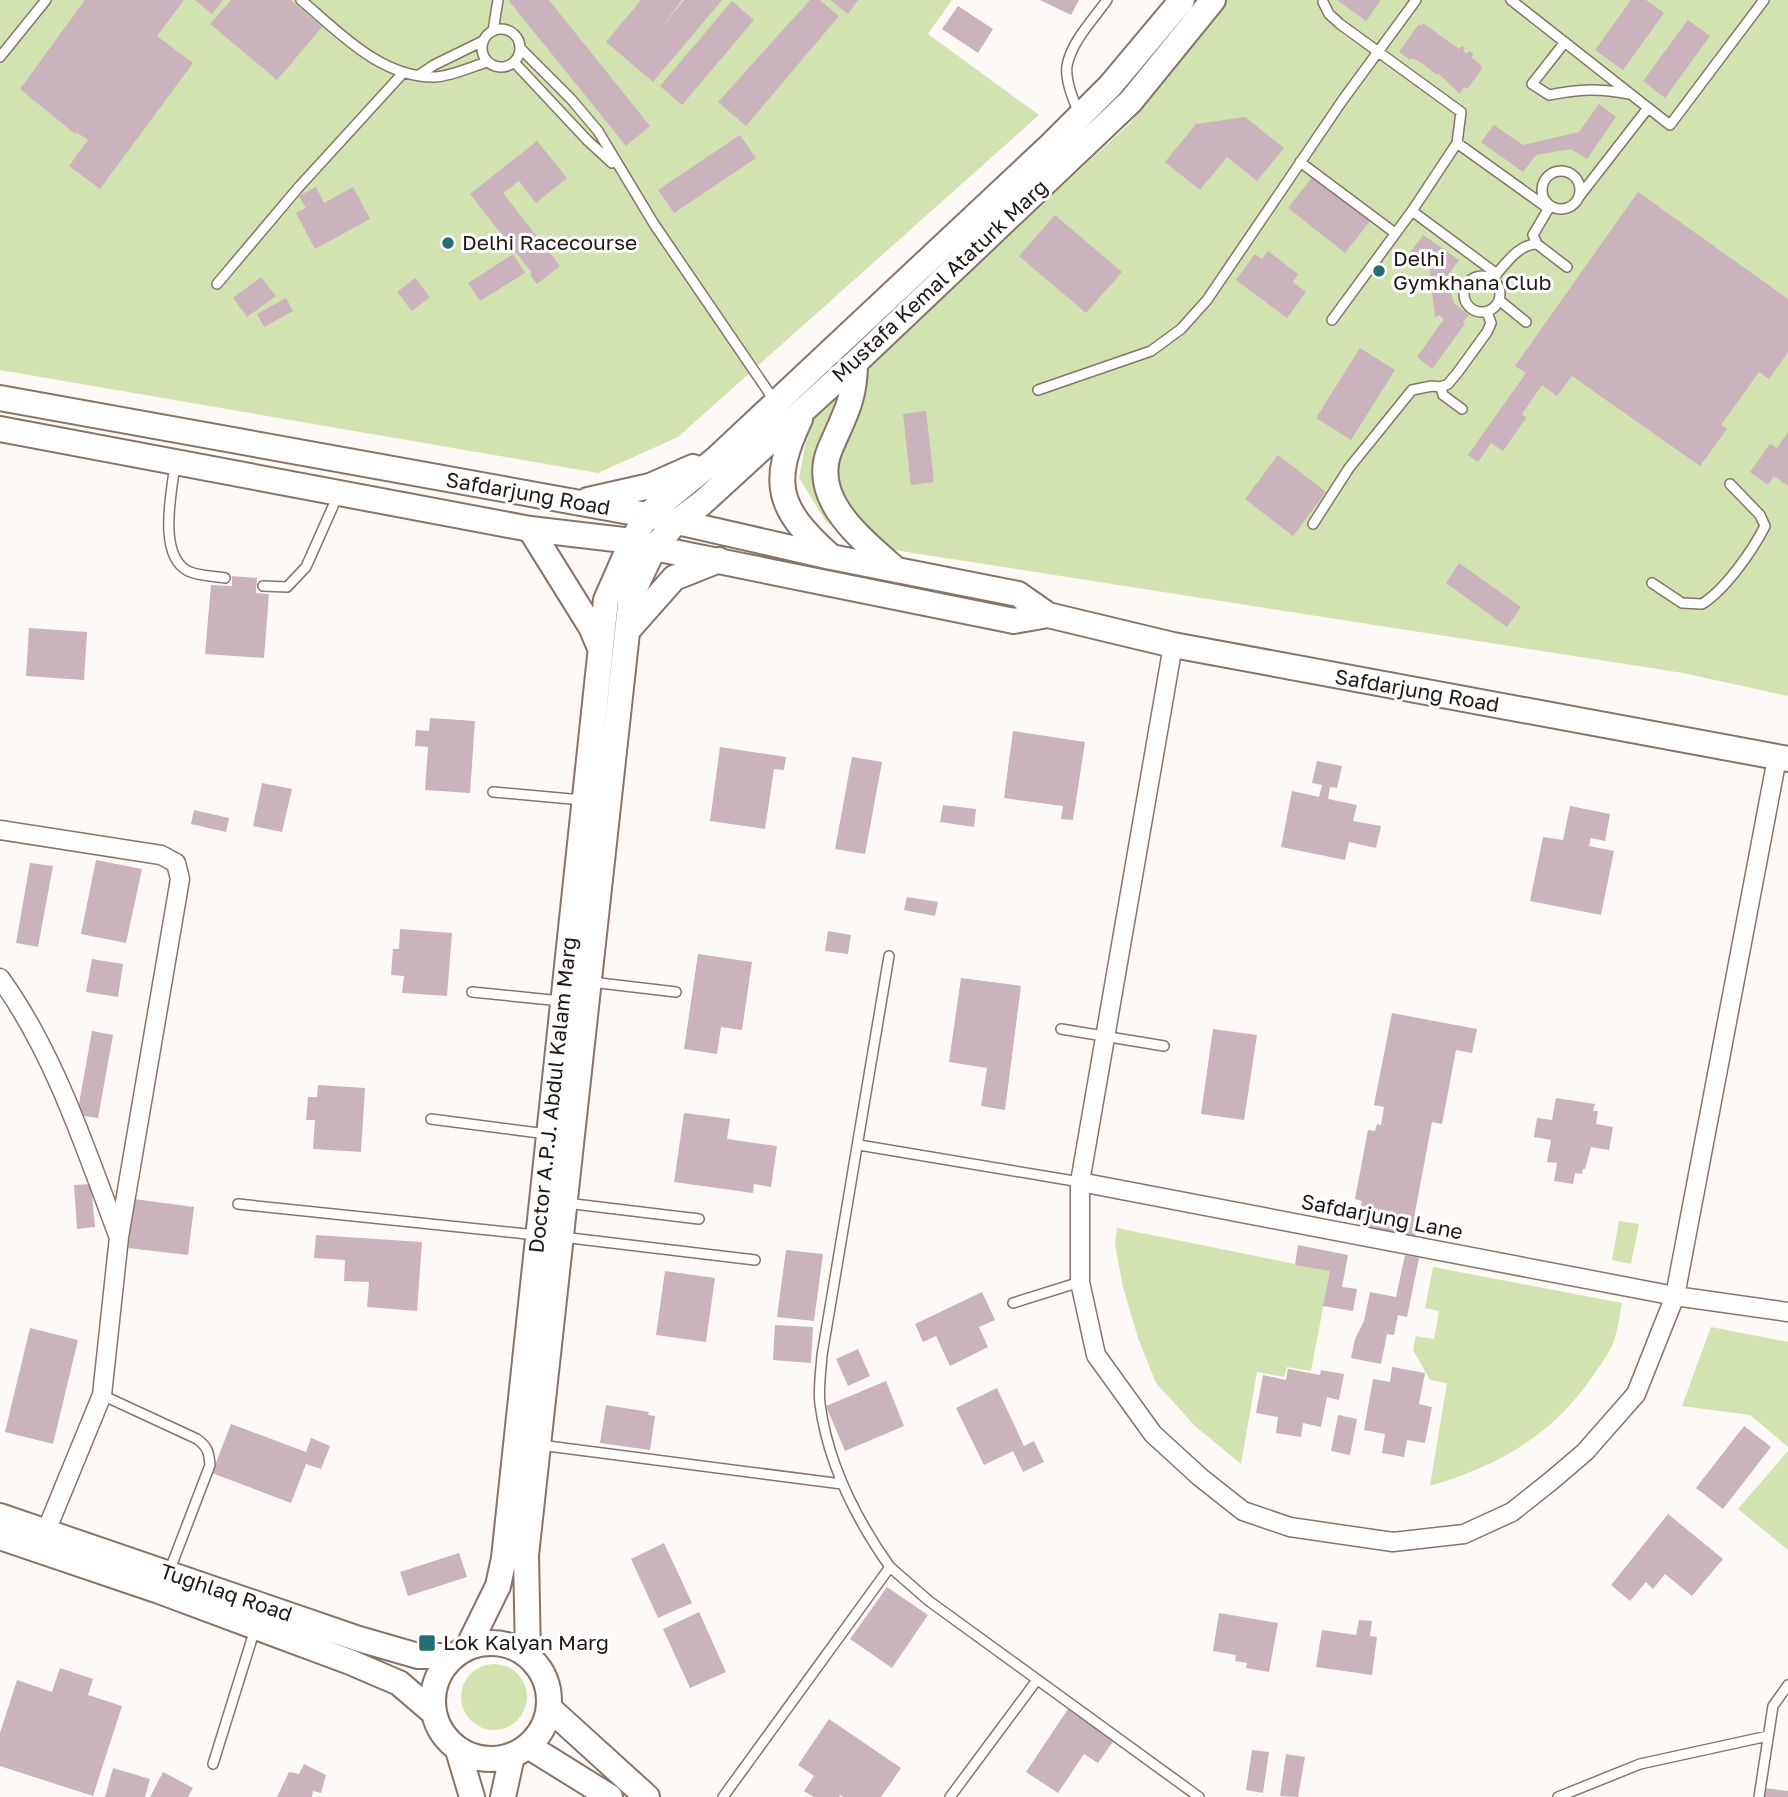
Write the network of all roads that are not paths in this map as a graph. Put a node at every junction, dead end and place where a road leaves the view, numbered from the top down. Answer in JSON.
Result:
{"nodes":[{"id":1,"x":46,"y":0,"type":"edge"},
{"id":2,"x":300,"y":0,"type":"edge"},
{"id":3,"x":498,"y":0,"type":"edge"},
{"id":4,"x":1107,"y":0,"type":"edge"},
{"id":5,"x":1182,"y":0,"type":"edge"},
{"id":6,"x":1213,"y":0,"type":"edge"},
{"id":7,"x":1416,"y":0,"type":"edge"},
{"id":8,"x":1511,"y":0,"type":"edge"},
{"id":9,"x":1764,"y":0,"type":"edge"},
{"id":10,"x":1323,"y":2,"type":"dead end"},
{"id":11,"x":494,"y":31,"type":"junction"},
{"id":12,"x":483,"y":41,"type":"junction"},
{"id":13,"x":1565,"y":42,"type":"junction"},
{"id":14,"x":520,"y":48,"type":"junction"},
{"id":15,"x":1378,"y":51,"type":"junction"},
{"id":16,"x":0,"y":57,"type":"edge"},
{"id":17,"x":487,"y":62,"type":"junction"},
{"id":18,"x":514,"y":62,"type":"junction"},
{"id":19,"x":403,"y":73,"type":"junction"},
{"id":20,"x":419,"y":75,"type":"junction"},
{"id":21,"x":1631,"y":95,"type":"junction"},
{"id":22,"x":1648,"y":108,"type":"junction"},
{"id":23,"x":1080,"y":116,"type":"junction"},
{"id":24,"x":1457,"y":143,"type":"junction"},
{"id":25,"x":1300,"y":162,"type":"junction"},
{"id":26,"x":619,"y":168,"type":"junction"},
{"id":27,"x":1577,"y":200,"type":"junction"},
{"id":28,"x":1549,"y":207,"type":"junction"},
{"id":29,"x":1412,"y":211,"type":"junction"},
{"id":30,"x":1395,"y":233,"type":"junction"},
{"id":31,"x":1537,"y":244,"type":"junction"},
{"id":32,"x":1567,"y":267,"type":"dead end"},
{"id":33,"x":1495,"y":277,"type":"junction"},
{"id":34,"x":217,"y":284,"type":"dead end"},
{"id":35,"x":1499,"y":300,"type":"junction"},
{"id":36,"x":1487,"y":312,"type":"junction"},
{"id":37,"x":1332,"y":320,"type":"dead end"},
{"id":38,"x":1526,"y":322,"type":"dead end"},
{"id":39,"x":855,"y":363,"type":"junction"},
{"id":40,"x":1441,"y":387,"type":"junction"},
{"id":41,"x":1038,"y":390,"type":"dead end"},
{"id":42,"x":0,"y":398,"type":"edge"},
{"id":43,"x":776,"y":403,"type":"junction"},
{"id":44,"x":806,"y":406,"type":"junction"},
{"id":45,"x":1462,"y":409,"type":"dead end"},
{"id":46,"x":0,"y":429,"type":"edge"},
{"id":47,"x":717,"y":458,"type":"junction"},
{"id":48,"x":175,"y":462,"type":"junction"},
{"id":49,"x":1730,"y":484,"type":"dead end"},
{"id":50,"x":339,"y":493,"type":"junction"},
{"id":51,"x":577,"y":503,"type":"junction"},
{"id":52,"x":647,"y":515,"type":"junction"},
{"id":53,"x":675,"y":523,"type":"junction"},
{"id":54,"x":1313,"y":524,"type":"dead end"},
{"id":55,"x":530,"y":529,"type":"junction"},
{"id":56,"x":643,"y":545,"type":"junction"},
{"id":57,"x":831,"y":556,"type":"junction"},
{"id":58,"x":719,"y":560,"type":"junction"},
{"id":59,"x":894,"y":568,"type":"junction"},
{"id":60,"x":225,"y":578,"type":"dead end"},
{"id":61,"x":1652,"y":583,"type":"dead end"},
{"id":62,"x":263,"y":586,"type":"dead end"},
{"id":63,"x":1048,"y":615,"type":"junction"},
{"id":64,"x":628,"y":630,"type":"junction"},
{"id":65,"x":1173,"y":645,"type":"junction"},
{"id":66,"x":601,"y":648,"type":"junction"},
{"id":67,"x":608,"y":696,"type":"junction"},
{"id":68,"x":1783,"y":759,"type":"edge"},
{"id":69,"x":494,"y":792,"type":"dead end"},
{"id":70,"x":585,"y":800,"type":"junction"},
{"id":71,"x":0,"y":830,"type":"edge"},
{"id":72,"x":889,"y":957,"type":"dead end"},
{"id":73,"x":0,"y":978,"type":"edge"},
{"id":74,"x":589,"y":982,"type":"junction"},
{"id":75,"x":472,"y":992,"type":"dead end"},
{"id":76,"x":676,"y":992,"type":"dead end"},
{"id":77,"x":564,"y":1002,"type":"junction"},
{"id":78,"x":1061,"y":1029,"type":"dead end"},
{"id":79,"x":1105,"y":1036,"type":"junction"},
{"id":80,"x":1164,"y":1046,"type":"dead end"},
{"id":81,"x":430,"y":1119,"type":"dead end"},
{"id":82,"x":549,"y":1134,"type":"junction"},
{"id":83,"x":859,"y":1145,"type":"junction"},
{"id":84,"x":1080,"y":1182,"type":"junction"},
{"id":85,"x":565,"y":1202,"type":"junction"},
{"id":86,"x":238,"y":1204,"type":"dead end"},
{"id":87,"x":699,"y":1219,"type":"dead end"},
{"id":88,"x":550,"y":1236,"type":"junction"},
{"id":89,"x":119,"y":1237,"type":"junction"},
{"id":90,"x":755,"y":1261,"type":"dead end"},
{"id":91,"x":1080,"y":1282,"type":"junction"},
{"id":92,"x":1675,"y":1296,"type":"junction"},
{"id":93,"x":1013,"y":1303,"type":"dead end"},
{"id":94,"x":1788,"y":1312,"type":"edge"},
{"id":95,"x":102,"y":1395,"type":"junction"},
{"id":96,"x":538,"y":1444,"type":"junction"},
{"id":97,"x":842,"y":1484,"type":"junction"},
{"id":98,"x":0,"y":1516,"type":"edge"},
{"id":99,"x":0,"y":1537,"type":"edge"},
{"id":100,"x":42,"y":1541,"type":"junction"},
{"id":101,"x":890,"y":1567,"type":"junction"},
{"id":102,"x":164,"y":1582,"type":"junction"},
{"id":103,"x":255,"y":1628,"type":"junction"},
{"id":104,"x":461,"y":1651,"type":"junction"},
{"id":105,"x":528,"y":1655,"type":"junction"},
{"id":106,"x":1037,"y":1679,"type":"junction"},
{"id":107,"x":1788,"y":1685,"type":"edge"},
{"id":108,"x":549,"y":1708,"type":"junction"},
{"id":109,"x":434,"y":1713,"type":"junction"},
{"id":110,"x":1768,"y":1736,"type":"junction"},
{"id":111,"x":458,"y":1750,"type":"junction"},
{"id":112,"x":520,"y":1751,"type":"junction"},
{"id":113,"x":213,"y":1764,"type":"dead end"},
{"id":114,"x":472,"y":1797,"type":"edge"},
{"id":115,"x":503,"y":1797,"type":"edge"},
{"id":116,"x":610,"y":1797,"type":"edge"},
{"id":117,"x":647,"y":1797,"type":"edge"},
{"id":118,"x":723,"y":1797,"type":"edge"},
{"id":119,"x":950,"y":1797,"type":"edge"},
{"id":120,"x":1199,"y":1797,"type":"edge"},
{"id":121,"x":1558,"y":1797,"type":"edge"},
{"id":122,"x":1759,"y":1797,"type":"edge"}],
"edges":[{"from":1,"to":16,"type":"lane"},
{"from":2,"to":19,"type":"lane"},
{"from":3,"to":11,"type":"lane"},
{"from":4,"to":23,"type":"lane"},
{"from":5,"to":23,"type":"main road","name":"Mustafa Kemal Ataturk Marg"},
{"from":6,"to":39,"type":"main road","name":"Mustafa Kemal Ataturk Marg"},
{"from":7,"to":15,"type":"lane"},
{"from":8,"to":13,"type":"lane"},
{"from":9,"to":22,"type":"lane"},
{"from":10,"to":15,"type":"lane"},
{"from":11,"to":12,"type":"lane"},
{"from":11,"to":14,"type":"lane"},
{"from":12,"to":17,"type":"lane"},
{"from":12,"to":20,"type":"lane"},
{"from":13,"to":21,"type":"lane"},
{"from":13,"to":21,"type":"lane"},
{"from":14,"to":18,"type":"lane"},
{"from":14,"to":26,"type":"lane"},
{"from":15,"to":24,"type":"lane"},
{"from":15,"to":25,"type":"lane"},
{"from":17,"to":18,"type":"lane"},
{"from":17,"to":20,"type":"lane"},
{"from":18,"to":26,"type":"lane"},
{"from":19,"to":20,"type":"lane"},
{"from":19,"to":34,"type":"lane"},
{"from":21,"to":22,"type":"lane"},
{"from":22,"to":27,"type":"lane"},
{"from":23,"to":43,"type":"main road","name":"Mustafa Kemal Ataturk Marg"},
{"from":24,"to":28,"type":"lane"},
{"from":24,"to":29,"type":"lane"},
{"from":25,"to":30,"type":"lane"},
{"from":25,"to":41,"type":"lane"},
{"from":26,"to":43,"type":"lane"},
{"from":27,"to":28,"type":"lane"},
{"from":27,"to":28,"type":"lane"},
{"from":28,"to":31,"type":"lane"},
{"from":29,"to":30,"type":"lane"},
{"from":29,"to":33,"type":"lane"},
{"from":30,"to":37,"type":"lane"},
{"from":31,"to":32,"type":"lane"},
{"from":31,"to":33,"type":"lane"},
{"from":33,"to":35,"type":"lane"},
{"from":33,"to":36,"type":"lane"},
{"from":35,"to":36,"type":"lane"},
{"from":35,"to":38,"type":"lane"},
{"from":36,"to":40,"type":"lane"},
{"from":39,"to":44,"type":"main road","name":"Mustafa Kemal Ataturk Marg"},
{"from":39,"to":59,"type":"main road"},
{"from":40,"to":45,"type":"lane"},
{"from":40,"to":54,"type":"lane"},
{"from":42,"to":51,"type":"main road","name":"Safdarjung Road"},
{"from":43,"to":47,"type":"main road","name":"Mustafa Kemal Ataturk Marg"},
{"from":44,"to":53,"type":"main road","name":"Mustafa Kemal Ataturk Marg"},
{"from":44,"to":57,"type":"main road"},
{"from":46,"to":48,"type":"main road","name":"Safdarjung Road"},
{"from":47,"to":51,"type":"main road"},
{"from":47,"to":52,"type":"main road","name":"Mustafa Kemal Ataturk Marg"},
{"from":48,"to":50,"type":"main road","name":"Safdarjung Road"},
{"from":48,"to":60,"type":"lane"},
{"from":49,"to":61,"type":"lane"},
{"from":50,"to":55,"type":"main road","name":"Safdarjung Road"},
{"from":50,"to":62,"type":"lane"},
{"from":51,"to":52,"type":"main road","name":"Safdarjung Road"},
{"from":52,"to":53,"type":"main road","name":"Safdarjung Road"},
{"from":52,"to":56,"type":"main road","name":"Mustafa Kemal Ataturk Marg"},
{"from":53,"to":56,"type":"main road","name":"Mustafa Kemal Ataturk Marg"},
{"from":53,"to":57,"type":"main road","name":"Safdarjung Road"},
{"from":55,"to":56,"type":"main road","name":"Safdarjung Road"},
{"from":55,"to":66,"type":"main road"},
{"from":56,"to":58,"type":"main road","name":"Safdarjung Road"},
{"from":56,"to":64,"type":"main road","name":"Doctor A.P.J. Abdul Kalam Marg"},
{"from":56,"to":66,"type":"main road","name":"Doctor A.P.J. Abdul Kalam Marg"},
{"from":57,"to":59,"type":"main road","name":"Safdarjung Road"},
{"from":58,"to":63,"type":"main road","name":"Safdarjung Road"},
{"from":58,"to":64,"type":"main road"},
{"from":59,"to":63,"type":"main road","name":"Safdarjung Road"},
{"from":63,"to":65,"type":"main road","name":"Safdarjung Road"},
{"from":64,"to":67,"type":"main road","name":"Doctor A.P.J. Abdul Kalam Marg"},
{"from":65,"to":68,"type":"main road","name":"Safdarjung Road"},
{"from":65,"to":79,"type":"street"},
{"from":66,"to":67,"type":"main road","name":"Doctor A.P.J. Abdul Kalam Marg"},
{"from":67,"to":70,"type":"main road","name":"Doctor A.P.J. Abdul Kalam Marg"},
{"from":67,"to":74,"type":"main road","name":"Doctor A.P.J. Abdul Kalam Marg"},
{"from":68,"to":92,"type":"street"},
{"from":69,"to":70,"type":"lane"},
{"from":70,"to":77,"type":"main road","name":"Doctor A.P.J. Abdul Kalam Marg"},
{"from":71,"to":89,"type":"street"},
{"from":72,"to":83,"type":"lane"},
{"from":73,"to":89,"type":"street"},
{"from":74,"to":76,"type":"lane"},
{"from":74,"to":85,"type":"main road","name":"Doctor A.P.J. Abdul Kalam Marg"},
{"from":75,"to":77,"type":"lane"},
{"from":77,"to":82,"type":"main road","name":"Doctor A.P.J. Abdul Kalam Marg"},
{"from":78,"to":79,"type":"lane"},
{"from":79,"to":80,"type":"lane"},
{"from":79,"to":84,"type":"street"},
{"from":81,"to":82,"type":"lane"},
{"from":82,"to":88,"type":"main road","name":"Doctor A.P.J. Abdul Kalam Marg"},
{"from":83,"to":84,"type":"lane","name":"Safdarjung Lane"},
{"from":83,"to":97,"type":"lane"},
{"from":84,"to":91,"type":"street"},
{"from":84,"to":92,"type":"street","name":"Safdarjung Lane"},
{"from":85,"to":87,"type":"lane"},
{"from":85,"to":88,"type":"main road","name":"Doctor A.P.J. Abdul Kalam Marg"},
{"from":86,"to":88,"type":"lane"},
{"from":88,"to":90,"type":"lane"},
{"from":88,"to":96,"type":"main road","name":"Doctor A.P.J. Abdul Kalam Marg"},
{"from":88,"to":104,"type":"main road","name":"Doctor A.P.J. Abdul Kalam Marg"},
{"from":89,"to":95,"type":"street"},
{"from":91,"to":92,"type":"street"},
{"from":91,"to":93,"type":"lane"},
{"from":92,"to":94,"type":"street","name":"Safdarjung Lane"},
{"from":95,"to":100,"type":"street"},
{"from":95,"to":102,"type":"lane"},
{"from":96,"to":97,"type":"lane"},
{"from":96,"to":105,"type":"main road","name":"Doctor A.P.J. Abdul Kalam Marg"},
{"from":97,"to":101,"type":"lane"},
{"from":98,"to":100,"type":"main road","name":"Tughlaq Road"},
{"from":99,"to":100,"type":"main road","name":"Tughlaq Road"},
{"from":100,"to":102,"type":"main road","name":"Tughlaq Road"},
{"from":101,"to":106,"type":"lane"},
{"from":101,"to":118,"type":"lane"},
{"from":102,"to":103,"type":"main road","name":"Tughlaq Road"},
{"from":102,"to":104,"type":"main road","name":"Tughlaq Road"},
{"from":103,"to":109,"type":"main road","name":"Tughlaq Road"},
{"from":103,"to":113,"type":"lane"},
{"from":104,"to":105,"type":"main road"},
{"from":104,"to":109,"type":"main road"},
{"from":105,"to":108,"type":"main road"},
{"from":106,"to":119,"type":"lane"},
{"from":106,"to":120,"type":"lane"},
{"from":107,"to":110,"type":"lane"},
{"from":108,"to":112,"type":"main road"},
{"from":108,"to":117,"type":"main road"},
{"from":109,"to":111,"type":"main road"},
{"from":110,"to":121,"type":"lane"},
{"from":110,"to":122,"type":"lane"},
{"from":111,"to":112,"type":"main road"},
{"from":111,"to":114,"type":"main road"},
{"from":112,"to":115,"type":"main road"},
{"from":112,"to":116,"type":"main road"}]}
